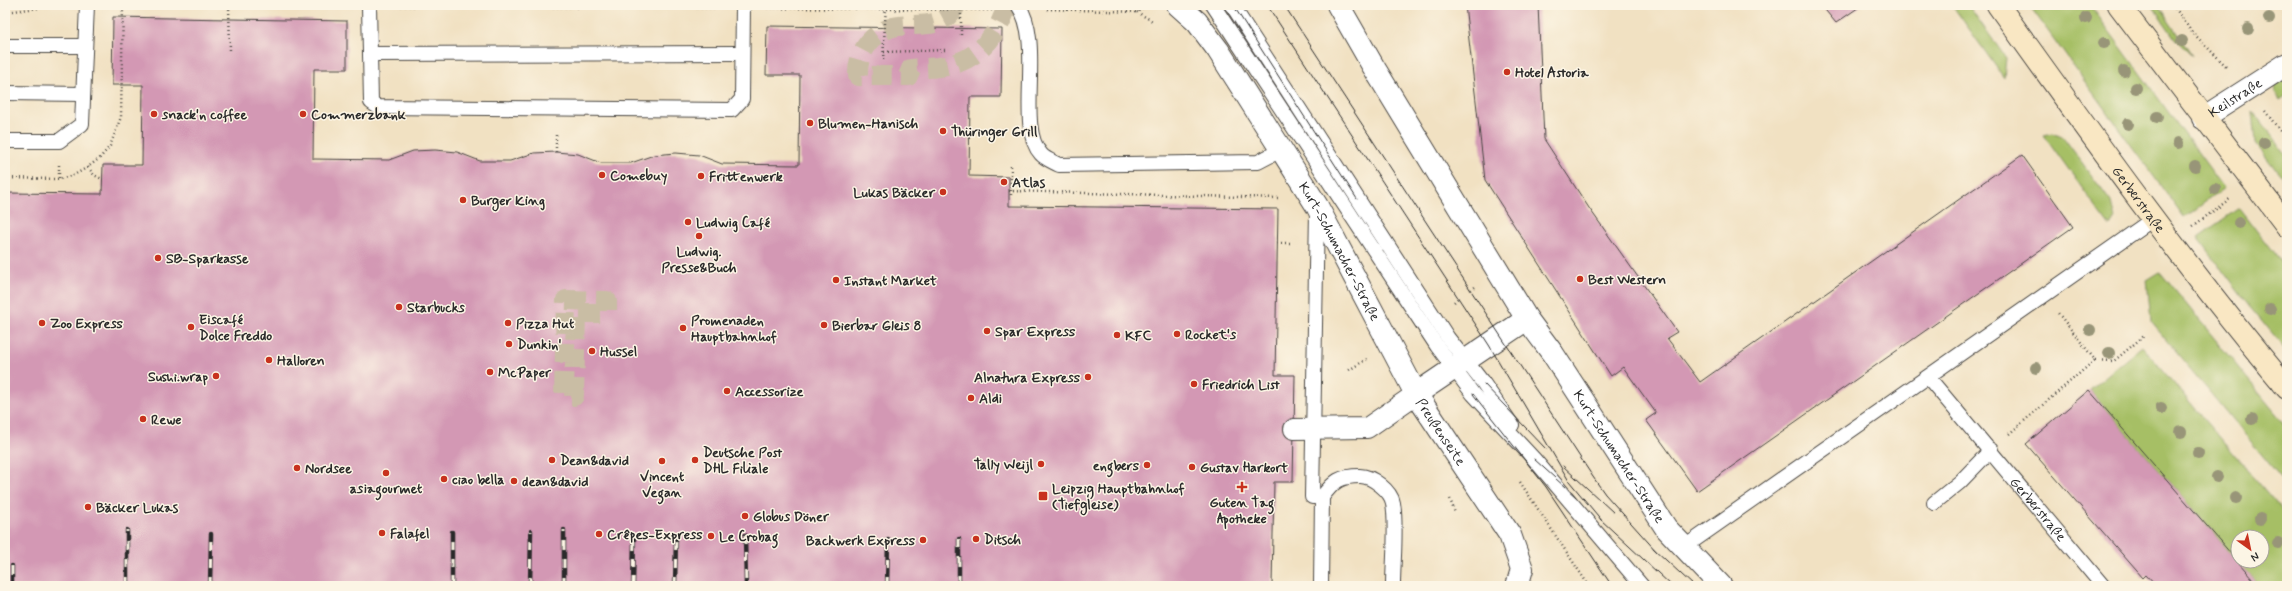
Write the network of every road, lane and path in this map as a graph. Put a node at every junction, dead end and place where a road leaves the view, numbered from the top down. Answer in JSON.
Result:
{"nodes":[{"id":1,"x":67,"y":5,"type":"edge"},
{"id":2,"x":87,"y":5,"type":"edge"},
{"id":3,"x":123,"y":5,"type":"edge"},
{"id":4,"x":229,"y":5,"type":"edge"},
{"id":5,"x":369,"y":5,"type":"edge"},
{"id":6,"x":886,"y":5,"type":"edge"},
{"id":7,"x":1147,"y":5,"type":"edge"},
{"id":8,"x":1178,"y":5,"type":"edge"},
{"id":9,"x":1213,"y":5,"type":"edge"},
{"id":10,"x":1232,"y":5,"type":"edge"},
{"id":11,"x":1998,"y":5,"type":"edge"},
{"id":12,"x":2119,"y":5,"type":"edge"},
{"id":13,"x":2173,"y":5,"type":"edge"},
{"id":14,"x":743,"y":6,"type":"edge"},
{"id":15,"x":1340,"y":6,"type":"edge"},
{"id":16,"x":1020,"y":7,"type":"edge"},
{"id":17,"x":886,"y":9,"type":"junction"},
{"id":18,"x":961,"y":10,"type":"junction"},
{"id":19,"x":5,"y":12,"type":"edge"},
{"id":20,"x":961,"y":35,"type":"dead end"},
{"id":21,"x":5,"y":46,"type":"edge"},
{"id":22,"x":84,"y":46,"type":"junction"},
{"id":23,"x":946,"y":50,"type":"dead end"},
{"id":24,"x":230,"y":51,"type":"dead end"},
{"id":25,"x":884,"y":52,"type":"junction"},
{"id":26,"x":742,"y":53,"type":"junction"},
{"id":27,"x":370,"y":54,"type":"junction"},
{"id":28,"x":883,"y":60,"type":"dead end"},
{"id":29,"x":2287,"y":64,"type":"edge"},
{"id":30,"x":2233,"y":72,"type":"dead end"},
{"id":31,"x":5,"y":93,"type":"edge"},
{"id":32,"x":83,"y":94,"type":"junction"},
{"id":33,"x":2261,"y":105,"type":"dead end"},
{"id":34,"x":2203,"y":118,"type":"junction"},
{"id":35,"x":2287,"y":140,"type":"edge"},
{"id":36,"x":5,"y":141,"type":"edge"},
{"id":37,"x":1281,"y":150,"type":"junction"},
{"id":38,"x":1011,"y":166,"type":"dead end"},
{"id":39,"x":88,"y":168,"type":"junction"},
{"id":40,"x":5,"y":178,"type":"edge"},
{"id":41,"x":102,"y":179,"type":"dead end"},
{"id":42,"x":1010,"y":191,"type":"junction"},
{"id":43,"x":1011,"y":195,"type":"dead end"},
{"id":44,"x":1279,"y":198,"type":"dead end"},
{"id":45,"x":2231,"y":198,"type":"dead end"},
{"id":46,"x":1317,"y":206,"type":"junction"},
{"id":47,"x":2153,"y":218,"type":"junction"},
{"id":48,"x":2287,"y":226,"type":"edge"},
{"id":49,"x":2191,"y":228,"type":"dead end"},
{"id":50,"x":2045,"y":294,"type":"junction"},
{"id":51,"x":1528,"y":319,"type":"junction"},
{"id":52,"x":2144,"y":335,"type":"dead end"},
{"id":53,"x":1371,"y":357,"type":"dead end"},
{"id":54,"x":2095,"y":360,"type":"junction"},
{"id":55,"x":1460,"y":366,"type":"junction"},
{"id":56,"x":1349,"y":370,"type":"dead end"},
{"id":57,"x":1928,"y":376,"type":"junction"},
{"id":58,"x":2287,"y":388,"type":"edge"},
{"id":59,"x":1416,"y":394,"type":"junction"},
{"id":60,"x":1314,"y":428,"type":"junction"},
{"id":61,"x":1294,"y":429,"type":"dead end"},
{"id":62,"x":1991,"y":450,"type":"junction"},
{"id":63,"x":1322,"y":497,"type":"junction"},
{"id":64,"x":1934,"y":504,"type":"dead end"},
{"id":65,"x":1683,"y":548,"type":"junction"},
{"id":66,"x":1321,"y":586,"type":"edge"},
{"id":67,"x":1393,"y":586,"type":"edge"},
{"id":68,"x":1517,"y":586,"type":"edge"},
{"id":69,"x":1642,"y":586,"type":"edge"},
{"id":70,"x":1721,"y":586,"type":"edge"},
{"id":71,"x":2103,"y":586,"type":"edge"}],
"edges":[{"from":1,"to":19,"type":"path"},
{"from":2,"to":22,"type":"lane"},
{"from":3,"to":39,"type":"path"},
{"from":4,"to":24,"type":"path"},
{"from":5,"to":14,"type":"path"},
{"from":5,"to":27,"type":"lane"},
{"from":6,"to":17,"type":"path"},
{"from":7,"to":16,"type":"path"},
{"from":8,"to":37,"type":"street","name":"Kurt-Schumacher-Straße"},
{"from":9,"to":55,"type":"lane"},
{"from":10,"to":55,"type":"lane"},
{"from":11,"to":47,"type":"main road","name":"Gerberstraße"},
{"from":12,"to":34,"type":"main road"},
{"from":13,"to":30,"type":"path"},
{"from":14,"to":17,"type":"path"},
{"from":14,"to":26,"type":"lane"},
{"from":15,"to":51,"type":"street","name":"Kurt-Schumacher-Straße"},
{"from":16,"to":18,"type":"path"},
{"from":16,"to":37,"type":"lane"},
{"from":17,"to":18,"type":"path"},
{"from":17,"to":25,"type":"path"},
{"from":18,"to":20,"type":"path"},
{"from":21,"to":22,"type":"lane"},
{"from":22,"to":32,"type":"lane"},
{"from":23,"to":25,"type":"path"},
{"from":25,"to":28,"type":"path"},
{"from":26,"to":27,"type":"lane"},
{"from":26,"to":27,"type":"lane"},
{"from":29,"to":34,"type":"street","name":"Keilstraße"},
{"from":31,"to":32,"type":"lane"},
{"from":32,"to":36,"type":"lane"},
{"from":33,"to":35,"type":"path"},
{"from":34,"to":48,"type":"main road"},
{"from":37,"to":46,"type":"street","name":"Kurt-Schumacher-Straße"},
{"from":38,"to":42,"type":"path"},
{"from":39,"to":40,"type":"path"},
{"from":39,"to":41,"type":"path"},
{"from":42,"to":43,"type":"path"},
{"from":42,"to":44,"type":"path"},
{"from":45,"to":49,"type":"path"},
{"from":46,"to":59,"type":"street","name":"Kurt-Schumacher-Straße"},
{"from":46,"to":60,"type":"lane"},
{"from":47,"to":50,"type":"lane"},
{"from":47,"to":58,"type":"main road","name":"Gerberstraße"},
{"from":50,"to":54,"type":"path"},
{"from":50,"to":57,"type":"lane"},
{"from":51,"to":55,"type":"street"},
{"from":51,"to":65,"type":"street","name":"Kurt-Schumacher-Straße"},
{"from":52,"to":54,"type":"path"},
{"from":53,"to":56,"type":"path"},
{"from":54,"to":62,"type":"path"},
{"from":55,"to":59,"type":"street"},
{"from":55,"to":69,"type":"lane"},
{"from":57,"to":62,"type":"lane","name":"Gerberstraße"},
{"from":57,"to":65,"type":"lane"},
{"from":59,"to":60,"type":"street","name":"Preußenseite"},
{"from":59,"to":68,"type":"street","name":"Preußenseite"},
{"from":60,"to":61,"type":"street","name":"Preußenseite"},
{"from":60,"to":63,"type":"lane"},
{"from":62,"to":64,"type":"lane"},
{"from":62,"to":71,"type":"lane","name":"Gerberstraße"},
{"from":63,"to":66,"type":"lane"},
{"from":63,"to":67,"type":"lane"},
{"from":65,"to":70,"type":"street","name":"Kurt-Schumacher-Straße"}]}
